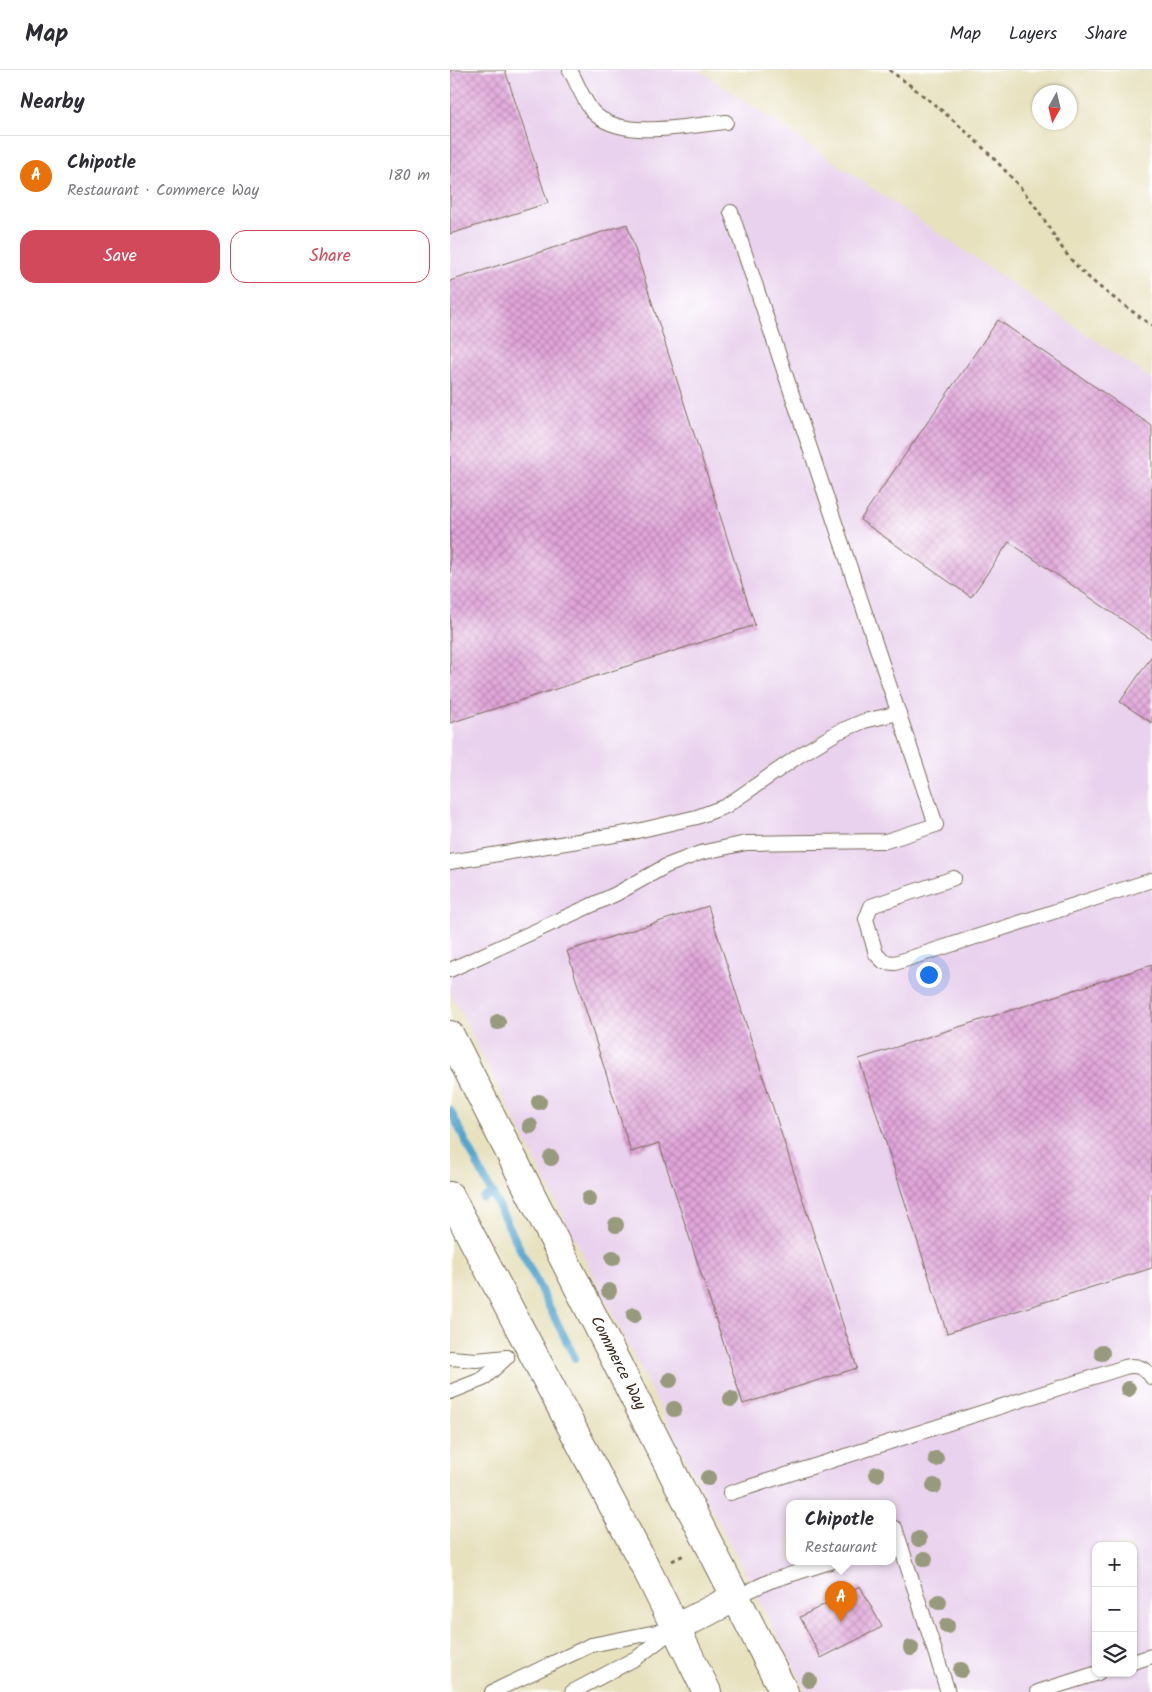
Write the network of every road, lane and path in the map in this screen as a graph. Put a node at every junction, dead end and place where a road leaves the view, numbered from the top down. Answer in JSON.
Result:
{"nodes":[{"id":1,"x":570,"y":70,"type":"edge"},
{"id":2,"x":889,"y":70,"type":"edge"},
{"id":3,"x":726,"y":122,"type":"dead end"},
{"id":4,"x":731,"y":212,"type":"dead end"},
{"id":5,"x":1152,"y":326,"type":"edge"},
{"id":6,"x":899,"y":712,"type":"junction"},
{"id":7,"x":450,"y":862,"type":"edge"},
{"id":8,"x":954,"y":878,"type":"dead end"},
{"id":9,"x":1152,"y":880,"type":"edge"},
{"id":10,"x":450,"y":970,"type":"edge"},
{"id":11,"x":450,"y":1036,"type":"edge"},
{"id":12,"x":450,"y":1196,"type":"edge"},
{"id":13,"x":450,"y":1358,"type":"edge"},
{"id":14,"x":1152,"y":1378,"type":"edge"},
{"id":15,"x":450,"y":1392,"type":"edge"},
{"id":16,"x":730,"y":1493,"type":"dead end"},
{"id":17,"x":896,"y":1531,"type":"edge"},
{"id":18,"x":686,"y":1554,"type":"dead end"},
{"id":19,"x":671,"y":1561,"type":"dead end"},
{"id":20,"x":820,"y":1565,"type":"edge"},
{"id":21,"x":736,"y":1597,"type":"junction"},
{"id":22,"x":676,"y":1628,"type":"junction"},
{"id":23,"x":1152,"y":1656,"type":"edge"},
{"id":24,"x":1137,"y":1661,"type":"edge"},
{"id":25,"x":1092,"y":1675,"type":"edge"},
{"id":26,"x":492,"y":1692,"type":"edge"},
{"id":27,"x":572,"y":1692,"type":"edge"},
{"id":28,"x":707,"y":1692,"type":"edge"},
{"id":29,"x":784,"y":1692,"type":"edge"},
{"id":30,"x":948,"y":1692,"type":"edge"},
{"id":31,"x":1038,"y":1692,"type":"edge"}],
"edges":[{"from":1,"to":3,"type":"lane"},
{"from":2,"to":5,"type":"path"},
{"from":4,"to":6,"type":"lane"},
{"from":6,"to":7,"type":"lane"},
{"from":6,"to":10,"type":"lane"},
{"from":8,"to":9,"type":"lane"},
{"from":11,"to":21,"type":"street","name":"Commerce Way"},
{"from":12,"to":22,"type":"street"},
{"from":13,"to":15,"type":"lane"},
{"from":14,"to":16,"type":"lane"},
{"from":17,"to":30,"type":"lane"},
{"from":18,"to":19,"type":"path"},
{"from":20,"to":21,"type":"lane"},
{"from":21,"to":22,"type":"street"},
{"from":21,"to":29,"type":"street","name":"Commerce Way"},
{"from":22,"to":26,"type":"lane"},
{"from":22,"to":27,"type":"lane"},
{"from":22,"to":28,"type":"street"},
{"from":23,"to":24,"type":"lane"},
{"from":25,"to":31,"type":"lane"}]}
